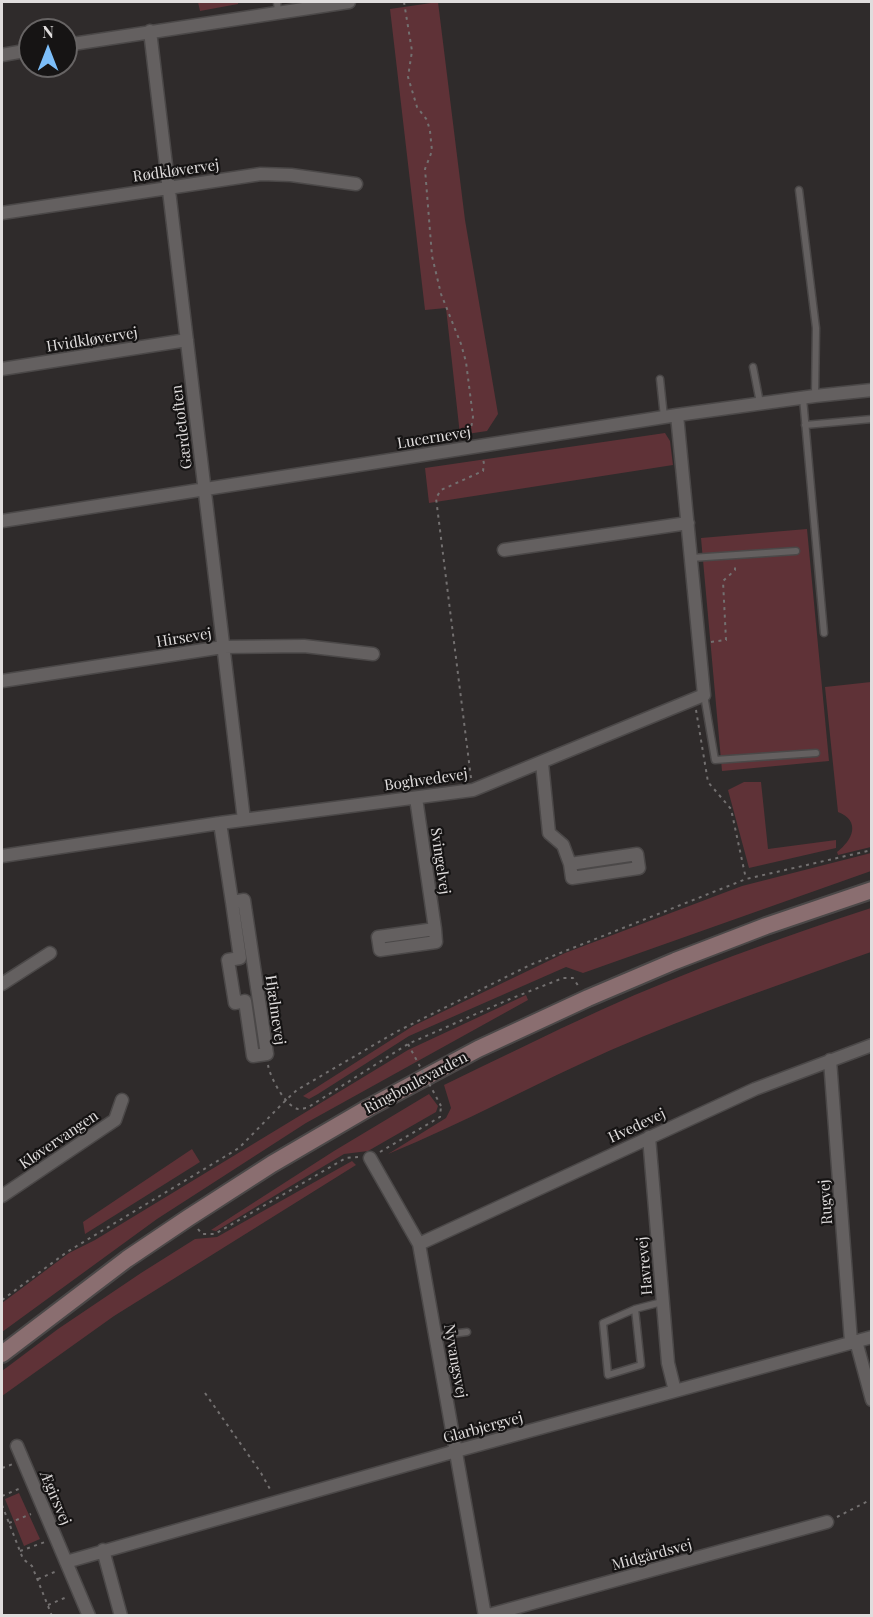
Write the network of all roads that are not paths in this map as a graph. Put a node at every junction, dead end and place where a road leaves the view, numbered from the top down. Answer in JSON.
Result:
{"nodes":[{"id":1,"x":349,"y":2,"type":"edge"},
{"id":2,"x":278,"y":7,"type":"edge"},
{"id":3,"x":150,"y":32,"type":"junction"},
{"id":4,"x":78,"y":43,"type":"edge"},
{"id":5,"x":18,"y":52,"type":"edge"},
{"id":6,"x":2,"y":55,"type":"edge"},
{"id":7,"x":356,"y":184,"type":"dead end"},
{"id":8,"x":168,"y":188,"type":"junction"},
{"id":9,"x":799,"y":190,"type":"dead end"},
{"id":10,"x":2,"y":213,"type":"edge"},
{"id":11,"x":187,"y":340,"type":"junction"},
{"id":12,"x":753,"y":366,"type":"dead end"},
{"id":13,"x":2,"y":369,"type":"edge"},
{"id":14,"x":660,"y":379,"type":"dead end"},
{"id":15,"x":872,"y":390,"type":"edge"},
{"id":16,"x":809,"y":396,"type":"junction"},
{"id":17,"x":760,"y":403,"type":"junction"},
{"id":18,"x":670,"y":416,"type":"junction"},
{"id":19,"x":872,"y":419,"type":"edge"},
{"id":20,"x":805,"y":425,"type":"junction"},
{"id":21,"x":205,"y":489,"type":"junction"},
{"id":22,"x":2,"y":521,"type":"edge"},
{"id":23,"x":688,"y":523,"type":"junction"},
{"id":24,"x":504,"y":550,"type":"dead end"},
{"id":25,"x":796,"y":550,"type":"dead end"},
{"id":26,"x":692,"y":558,"type":"junction"},
{"id":27,"x":824,"y":633,"type":"dead end"},
{"id":28,"x":223,"y":647,"type":"junction"},
{"id":29,"x":373,"y":654,"type":"dead end"},
{"id":30,"x":2,"y":681,"type":"edge"},
{"id":31,"x":699,"y":697,"type":"junction"},
{"id":32,"x":816,"y":753,"type":"dead end"},
{"id":33,"x":542,"y":762,"type":"junction"},
{"id":34,"x":416,"y":798,"type":"junction"},
{"id":35,"x":244,"y":820,"type":"junction"},
{"id":36,"x":220,"y":823,"type":"junction"},
{"id":37,"x":2,"y":856,"type":"edge"},
{"id":38,"x":570,"y":864,"type":"junction"},
{"id":39,"x":872,"y":890,"type":"edge"},
{"id":40,"x":232,"y":902,"type":"junction"},
{"id":41,"x":435,"y":929,"type":"dead end"},
{"id":42,"x":50,"y":952,"type":"dead end"},
{"id":43,"x":2,"y":984,"type":"edge"},
{"id":44,"x":872,"y":1045,"type":"edge"},
{"id":45,"x":830,"y":1060,"type":"junction"},
{"id":46,"x":122,"y":1100,"type":"dead end"},
{"id":47,"x":649,"y":1137,"type":"junction"},
{"id":48,"x":370,"y":1158,"type":"road end"},
{"id":49,"x":2,"y":1196,"type":"edge"},
{"id":50,"x":418,"y":1244,"type":"junction"},
{"id":51,"x":663,"y":1302,"type":"junction"},
{"id":52,"x":635,"y":1309,"type":"junction"},
{"id":53,"x":467,"y":1332,"type":"dead end"},
{"id":54,"x":436,"y":1336,"type":"junction"},
{"id":55,"x":872,"y":1337,"type":"edge"},
{"id":56,"x":854,"y":1341,"type":"junction"},
{"id":57,"x":2,"y":1354,"type":"edge"},
{"id":58,"x":675,"y":1391,"type":"junction"},
{"id":59,"x":872,"y":1400,"type":"edge"},
{"id":60,"x":17,"y":1446,"type":"dead end"},
{"id":61,"x":456,"y":1451,"type":"junction"},
{"id":62,"x":827,"y":1522,"type":"road end"},
{"id":63,"x":104,"y":1550,"type":"junction"},
{"id":64,"x":67,"y":1564,"type":"junction"},
{"id":65,"x":89,"y":1616,"type":"edge"},
{"id":66,"x":121,"y":1616,"type":"edge"},
{"id":67,"x":485,"y":1616,"type":"edge"}],
"edges":[{"from":1,"to":2,"type":"street"},
{"from":2,"to":3,"type":"street"},
{"from":3,"to":4,"type":"street"},
{"from":3,"to":8,"type":"street","name":"Gærdetoften"},
{"from":5,"to":6,"type":"street"},
{"from":7,"to":8,"type":"street","name":"Rødkløvervej"},
{"from":8,"to":10,"type":"street","name":"Rødkløvervej"},
{"from":8,"to":11,"type":"street","name":"Gærdetoften"},
{"from":9,"to":16,"type":"lane"},
{"from":11,"to":13,"type":"street","name":"Hvidkløvervej"},
{"from":11,"to":21,"type":"street","name":"Gærdetoften"},
{"from":12,"to":17,"type":"lane"},
{"from":14,"to":18,"type":"lane"},
{"from":15,"to":16,"type":"street","name":"Lucernevej"},
{"from":16,"to":17,"type":"street","name":"Lucernevej"},
{"from":16,"to":20,"type":"lane"},
{"from":17,"to":18,"type":"street","name":"Lucernevej"},
{"from":18,"to":21,"type":"street","name":"Lucernevej"},
{"from":18,"to":23,"type":"street"},
{"from":19,"to":20,"type":"lane"},
{"from":20,"to":27,"type":"lane"},
{"from":21,"to":22,"type":"street","name":"Lucernevej"},
{"from":21,"to":28,"type":"street","name":"Gærdetoften"},
{"from":23,"to":24,"type":"street"},
{"from":23,"to":26,"type":"street"},
{"from":25,"to":26,"type":"lane"},
{"from":26,"to":31,"type":"street"},
{"from":28,"to":29,"type":"street","name":"Hirsevej"},
{"from":28,"to":30,"type":"street","name":"Hirsevej"},
{"from":28,"to":35,"type":"street","name":"Gærdetoften"},
{"from":31,"to":32,"type":"lane"},
{"from":31,"to":33,"type":"street","name":"Boghvedevej"},
{"from":33,"to":34,"type":"street","name":"Boghvedevej"},
{"from":33,"to":38,"type":"street"},
{"from":34,"to":35,"type":"street","name":"Boghvedevej"},
{"from":34,"to":41,"type":"street","name":"Svingelvej"},
{"from":35,"to":36,"type":"street","name":"Boghvedevej"},
{"from":36,"to":37,"type":"street","name":"Boghvedevej"},
{"from":36,"to":40,"type":"street","name":"Hjælmevej"},
{"from":38,"to":38,"type":"street"},
{"from":39,"to":57,"type":"main road","name":"Ringboulevarden"},
{"from":40,"to":40,"type":"street","name":"Hjælmevej"},
{"from":42,"to":43,"type":"street"},
{"from":44,"to":45,"type":"street","name":"Hvedevej"},
{"from":45,"to":47,"type":"street","name":"Hvedevej"},
{"from":45,"to":56,"type":"street","name":"Rugvej"},
{"from":46,"to":49,"type":"street","name":"Kløvervangen"},
{"from":47,"to":50,"type":"street","name":"Hvedevej"},
{"from":47,"to":51,"type":"street","name":"Havrevej"},
{"from":48,"to":50,"type":"street","name":"Nyvangsvej"},
{"from":50,"to":54,"type":"street","name":"Nyvangsvej"},
{"from":51,"to":52,"type":"lane"},
{"from":51,"to":58,"type":"street","name":"Havrevej"},
{"from":52,"to":52,"type":"lane"},
{"from":53,"to":54,"type":"lane"},
{"from":54,"to":61,"type":"street","name":"Nyvangsvej"},
{"from":55,"to":56,"type":"street","name":"Glarbjergvej"},
{"from":56,"to":58,"type":"street","name":"Glarbjergvej"},
{"from":56,"to":59,"type":"street","name":"Rugvej"},
{"from":58,"to":61,"type":"street","name":"Glarbjergvej"},
{"from":60,"to":64,"type":"street","name":"Ægirsvej"},
{"from":61,"to":63,"type":"street","name":"Glarbjergvej"},
{"from":61,"to":67,"type":"street","name":"Nyvangsvej"},
{"from":62,"to":67,"type":"street","name":"Midgårdsvej"},
{"from":63,"to":64,"type":"street"},
{"from":63,"to":66,"type":"street"},
{"from":64,"to":65,"type":"street","name":"Ægirsvej"}]}
